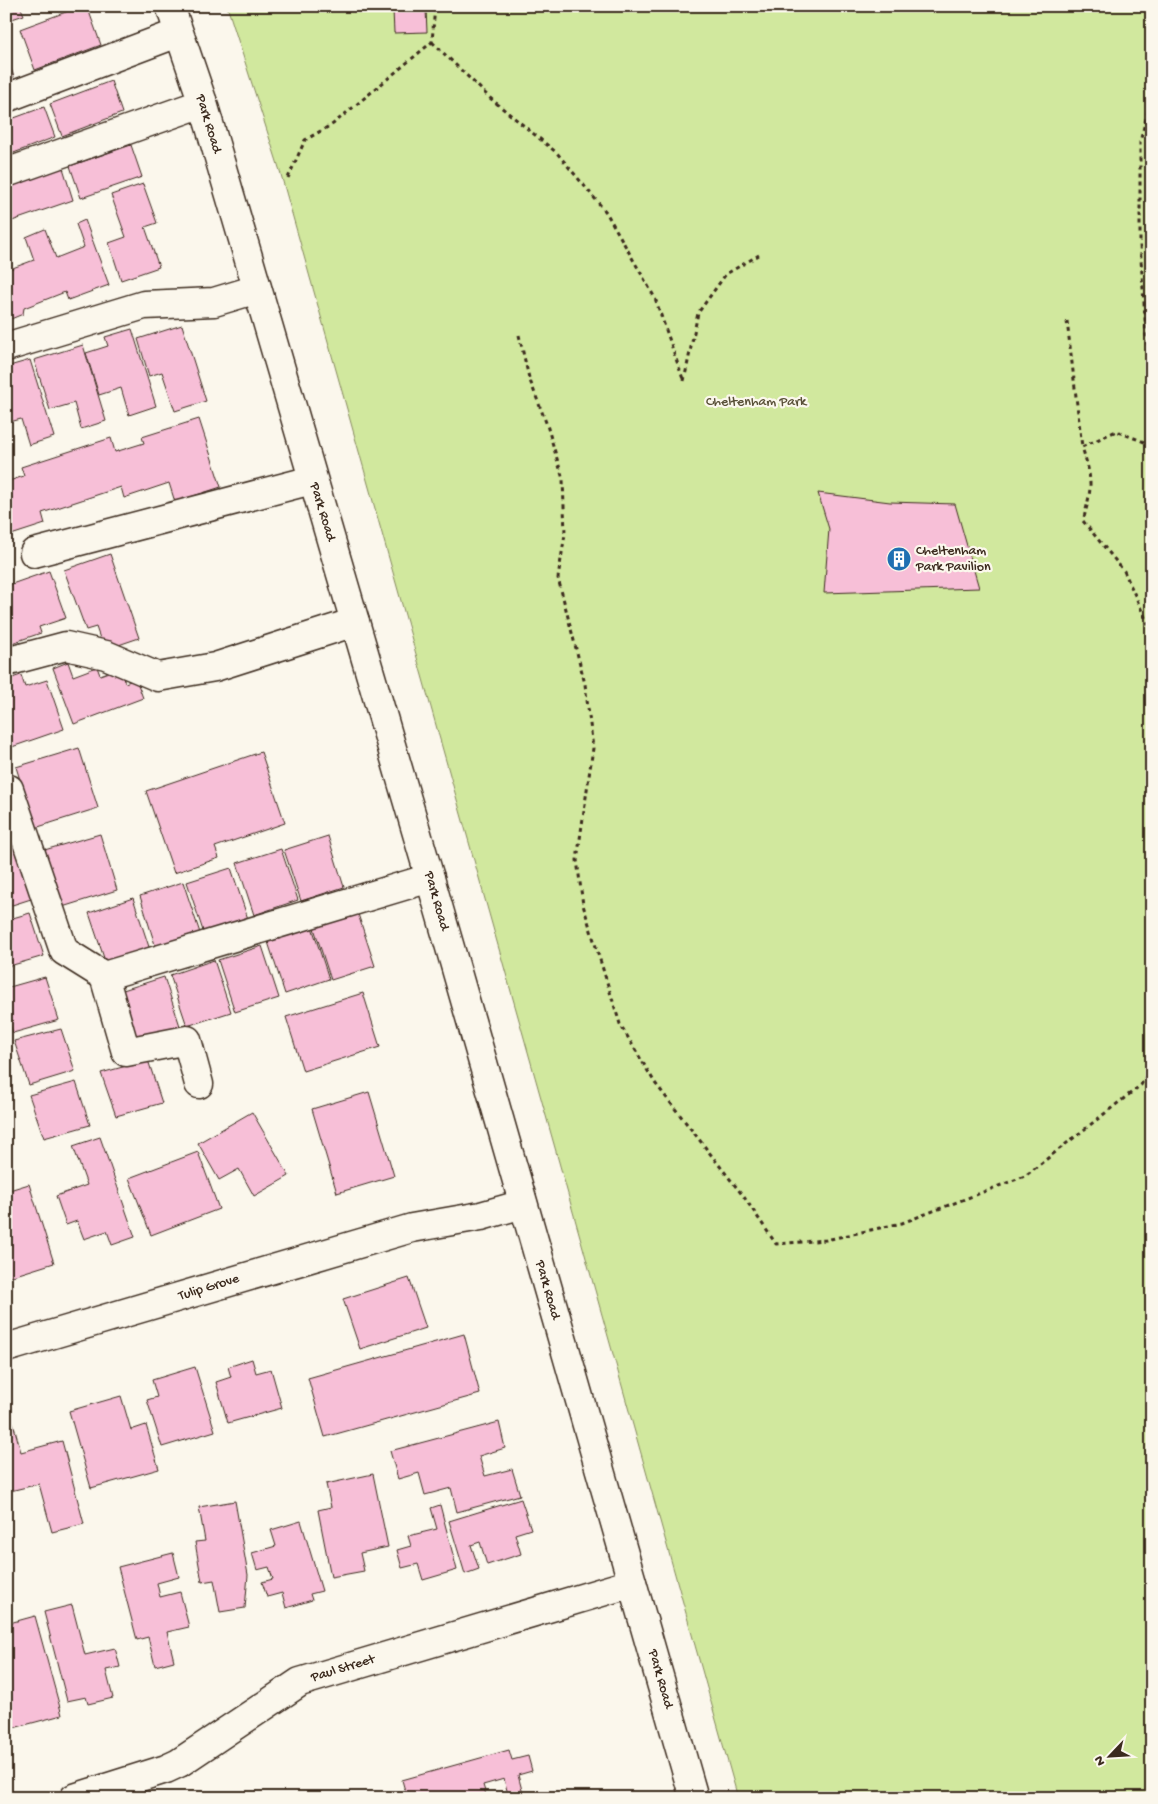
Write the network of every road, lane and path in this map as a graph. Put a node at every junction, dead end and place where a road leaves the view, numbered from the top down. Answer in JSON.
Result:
{"nodes":[{"id":1,"x":170,"y":6,"type":"edge"},
{"id":2,"x":435,"y":6,"type":"edge"},
{"id":3,"x":178,"y":33,"type":"junction"},
{"id":4,"x":432,"y":42,"type":"junction"},
{"id":5,"x":1152,"y":95,"type":"edge"},
{"id":6,"x":6,"y":98,"type":"edge"},
{"id":7,"x":203,"y":103,"type":"junction"},
{"id":8,"x":6,"y":173,"type":"edge"},
{"id":9,"x":288,"y":178,"type":"dead end"},
{"id":10,"x":759,"y":255,"type":"dead end"},
{"id":11,"x":257,"y":289,"type":"junction"},
{"id":12,"x":1066,"y":321,"type":"dead end"},
{"id":13,"x":520,"y":335,"type":"dead end"},
{"id":14,"x":6,"y":347,"type":"edge"},
{"id":15,"x":1152,"y":418,"type":"edge"},
{"id":16,"x":1152,"y":444,"type":"edge"},
{"id":17,"x":1082,"y":447,"type":"junction"},
{"id":18,"x":312,"y":480,"type":"junction"},
{"id":19,"x":34,"y":553,"type":"dead end"},
{"id":20,"x":354,"y":622,"type":"junction"},
{"id":21,"x":1152,"y":633,"type":"edge"},
{"id":22,"x":6,"y":662,"type":"edge"},
{"id":23,"x":9,"y":789,"type":"dead end"},
{"id":24,"x":430,"y":878,"type":"junction"},
{"id":25,"x":104,"y":976,"type":"junction"},
{"id":26,"x":1152,"y":1066,"type":"edge"},
{"id":27,"x":198,"y":1084,"type":"dead end"},
{"id":28,"x":520,"y":1195,"type":"junction"},
{"id":29,"x":6,"y":1348,"type":"edge"},
{"id":30,"x":632,"y":1583,"type":"junction"},
{"id":31,"x":74,"y":1798,"type":"edge"},
{"id":32,"x":694,"y":1798,"type":"edge"}],
"edges":[{"from":1,"to":3,"type":"street","name":"Park Road"},
{"from":2,"to":4,"type":"path"},
{"from":3,"to":6,"type":"street"},
{"from":3,"to":7,"type":"street","name":"Park Road"},
{"from":4,"to":9,"type":"path"},
{"from":4,"to":10,"type":"path"},
{"from":5,"to":15,"type":"path"},
{"from":7,"to":8,"type":"street"},
{"from":7,"to":11,"type":"street","name":"Park Road"},
{"from":11,"to":14,"type":"street"},
{"from":11,"to":18,"type":"street","name":"Park Road"},
{"from":12,"to":17,"type":"path"},
{"from":13,"to":26,"type":"path"},
{"from":16,"to":17,"type":"path"},
{"from":17,"to":21,"type":"path"},
{"from":18,"to":19,"type":"street"},
{"from":18,"to":20,"type":"street","name":"Park Road"},
{"from":20,"to":22,"type":"street"},
{"from":20,"to":24,"type":"street","name":"Park Road"},
{"from":23,"to":25,"type":"street"},
{"from":24,"to":25,"type":"street"},
{"from":24,"to":28,"type":"street","name":"Park Road"},
{"from":25,"to":27,"type":"street"},
{"from":28,"to":29,"type":"street","name":"Tulip Grove"},
{"from":28,"to":30,"type":"street","name":"Park Road"},
{"from":30,"to":31,"type":"street","name":"Paul Street"},
{"from":30,"to":32,"type":"street","name":"Park Road"}]}
